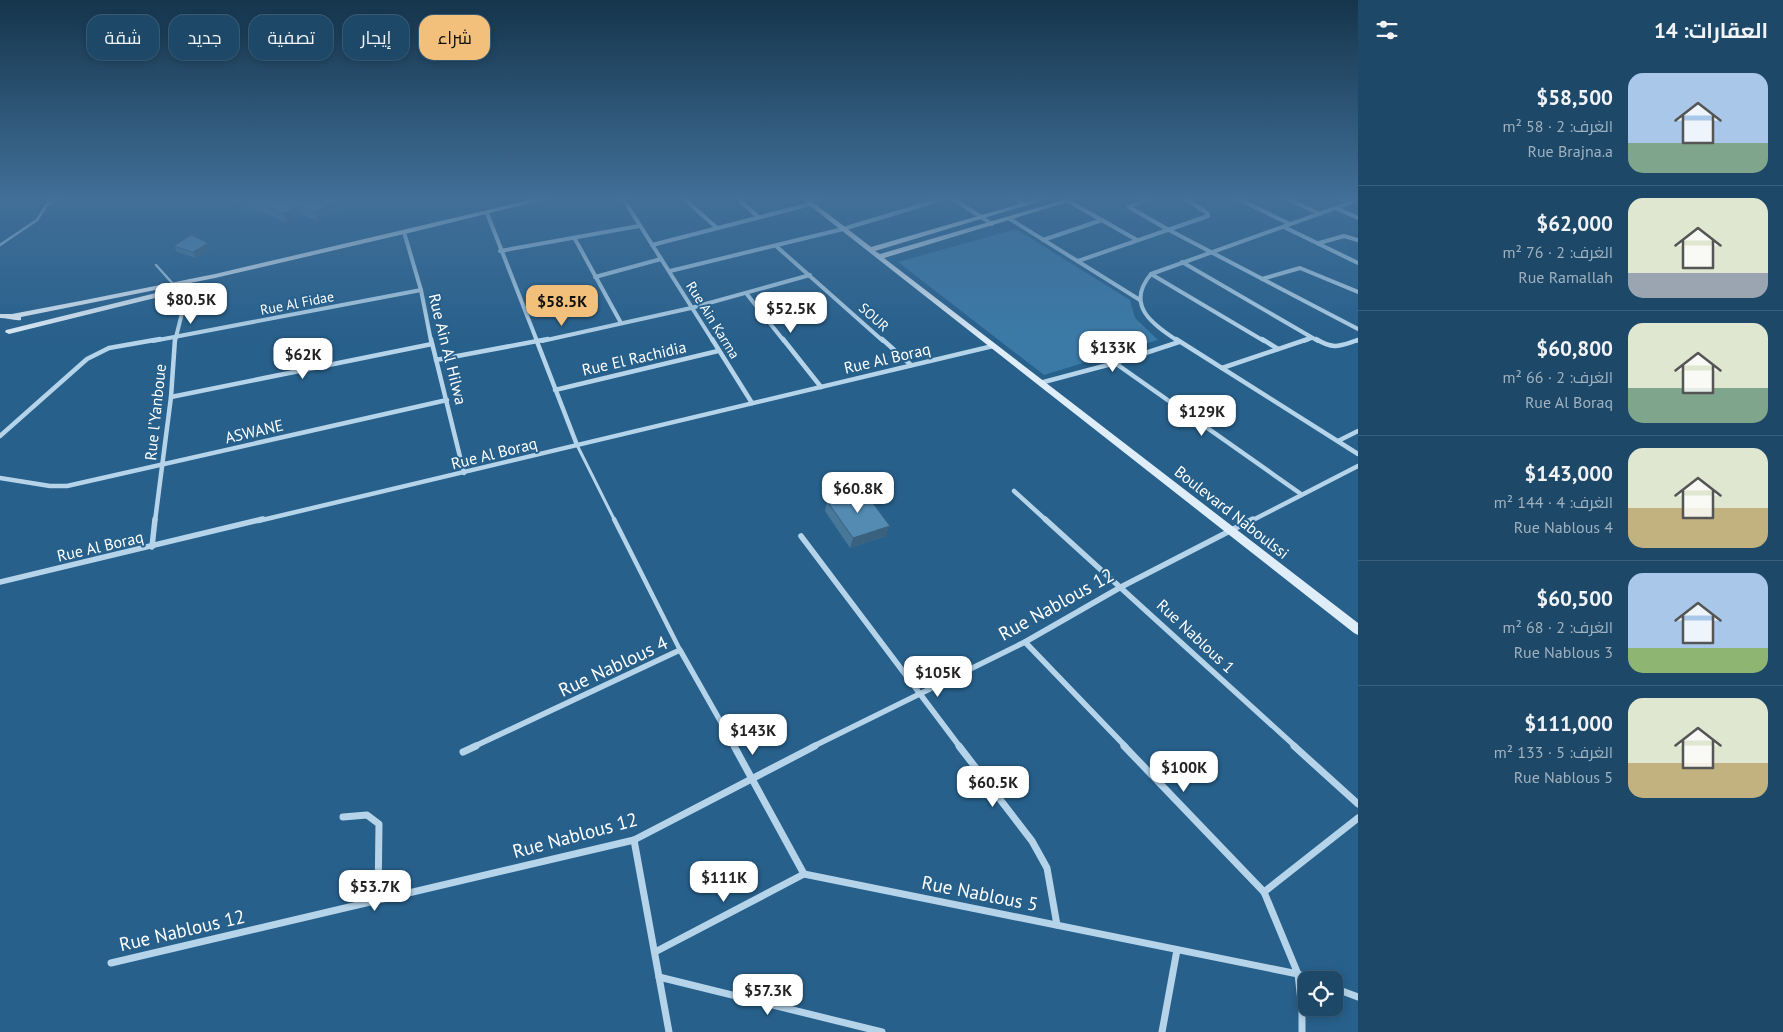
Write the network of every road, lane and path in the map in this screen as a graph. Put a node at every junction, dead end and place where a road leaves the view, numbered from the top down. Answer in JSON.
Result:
{"nodes":[{"id":1,"x":349,"y":245,"type":"edge"},
{"id":2,"x":408,"y":245,"type":"edge"},
{"id":3,"x":498,"y":245,"type":"edge"},
{"id":4,"x":536,"y":245,"type":"edge"},
{"id":5,"x":578,"y":245,"type":"edge"},
{"id":6,"x":652,"y":245,"type":"edge"},
{"id":7,"x":779,"y":245,"type":"edge"},
{"id":8,"x":864,"y":245,"type":"edge"},
{"id":9,"x":886,"y":245,"type":"edge"},
{"id":10,"x":919,"y":245,"type":"edge"},
{"id":11,"x":1052,"y":245,"type":"edge"},
{"id":12,"x":1123,"y":245,"type":"edge"},
{"id":13,"x":1197,"y":245,"type":"edge"},
{"id":14,"x":1230,"y":245,"type":"edge"},
{"id":15,"x":1322,"y":245,"type":"edge"},
{"id":16,"x":776,"y":246,"type":"junction"},
{"id":17,"x":870,"y":250,"type":"junction"},
{"id":18,"x":500,"y":251,"type":"junction"},
{"id":19,"x":1210,"y":252,"type":"junction"},
{"id":20,"x":878,"y":257,"type":"junction"},
{"id":21,"x":661,"y":260,"type":"junction"},
{"id":22,"x":1078,"y":261,"type":"junction"},
{"id":23,"x":1182,"y":262,"type":"junction"},
{"id":24,"x":1358,"y":262,"type":"edge"},
{"id":25,"x":156,"y":265,"type":"dead end"},
{"id":26,"x":670,"y":271,"type":"junction"},
{"id":27,"x":1151,"y":274,"type":"junction"},
{"id":28,"x":810,"y":275,"type":"junction"},
{"id":29,"x":595,"y":277,"type":"junction"},
{"id":30,"x":1262,"y":279,"type":"junction"},
{"id":31,"x":190,"y":284,"type":"junction"},
{"id":32,"x":174,"y":285,"type":"junction"},
{"id":33,"x":421,"y":290,"type":"junction"},
{"id":34,"x":746,"y":292,"type":"junction"},
{"id":35,"x":1358,"y":292,"type":"edge"},
{"id":36,"x":1140,"y":300,"type":"junction"},
{"id":37,"x":691,"y":308,"type":"junction"},
{"id":38,"x":0,"y":316,"type":"edge"},
{"id":39,"x":12,"y":316,"type":"junction"},
{"id":40,"x":621,"y":323,"type":"junction"},
{"id":41,"x":1358,"y":329,"type":"edge"},
{"id":42,"x":9,"y":332,"type":"junction"},
{"id":43,"x":0,"y":336,"type":"edge"},
{"id":44,"x":175,"y":337,"type":"junction"},
{"id":45,"x":1312,"y":338,"type":"junction"},
{"id":46,"x":1358,"y":340,"type":"edge"},
{"id":47,"x":536,"y":342,"type":"junction"},
{"id":48,"x":1179,"y":342,"type":"junction"},
{"id":49,"x":432,"y":344,"type":"junction"},
{"id":50,"x":993,"y":346,"type":"junction"},
{"id":51,"x":1278,"y":349,"type":"junction"},
{"id":52,"x":718,"y":351,"type":"junction"},
{"id":53,"x":436,"y":360,"type":"junction"},
{"id":54,"x":1115,"y":362,"type":"junction"},
{"id":55,"x":911,"y":365,"type":"junction"},
{"id":56,"x":1222,"y":368,"type":"junction"},
{"id":57,"x":1040,"y":383,"type":"junction"},
{"id":58,"x":821,"y":387,"type":"junction"},
{"id":59,"x":555,"y":390,"type":"junction"},
{"id":60,"x":171,"y":397,"type":"junction"},
{"id":61,"x":447,"y":400,"type":"junction"},
{"id":62,"x":752,"y":403,"type":"junction"},
{"id":63,"x":1358,"y":431,"type":"edge"},
{"id":64,"x":0,"y":436,"type":"edge"},
{"id":65,"x":1338,"y":441,"type":"junction"},
{"id":66,"x":577,"y":445,"type":"junction"},
{"id":67,"x":1358,"y":454,"type":"edge"},
{"id":68,"x":162,"y":465,"type":"junction"},
{"id":69,"x":1358,"y":466,"type":"edge"},
{"id":70,"x":464,"y":473,"type":"junction"},
{"id":71,"x":0,"y":478,"type":"edge"},
{"id":72,"x":1014,"y":491,"type":"dead end"},
{"id":73,"x":1301,"y":494,"type":"junction"},
{"id":74,"x":1229,"y":530,"type":"junction"},
{"id":75,"x":801,"y":536,"type":"dead end"},
{"id":76,"x":152,"y":547,"type":"junction"},
{"id":77,"x":0,"y":582,"type":"edge"},
{"id":78,"x":1121,"y":587,"type":"junction"},
{"id":79,"x":1358,"y":630,"type":"edge"},
{"id":80,"x":1025,"y":642,"type":"junction"},
{"id":81,"x":680,"y":650,"type":"junction"},
{"id":82,"x":920,"y":695,"type":"junction"},
{"id":83,"x":463,"y":752,"type":"dead end"},
{"id":84,"x":752,"y":777,"type":"junction"},
{"id":85,"x":1358,"y":804,"type":"edge"},
{"id":86,"x":343,"y":817,"type":"dead end"},
{"id":87,"x":1358,"y":818,"type":"edge"},
{"id":88,"x":634,"y":840,"type":"junction"},
{"id":89,"x":804,"y":874,"type":"junction"},
{"id":90,"x":1264,"y":892,"type":"junction"},
{"id":91,"x":378,"y":900,"type":"junction"},
{"id":92,"x":1057,"y":926,"type":"junction"},
{"id":93,"x":1177,"y":950,"type":"junction"},
{"id":94,"x":655,"y":952,"type":"junction"},
{"id":95,"x":111,"y":963,"type":"dead end"},
{"id":96,"x":1298,"y":974,"type":"joint"},
{"id":97,"x":659,"y":977,"type":"junction"},
{"id":98,"x":1343,"y":991,"type":"edge"},
{"id":99,"x":1358,"y":996,"type":"edge"},
{"id":100,"x":1302,"y":1016,"type":"edge"},
{"id":101,"x":669,"y":1032,"type":"edge"},
{"id":102,"x":882,"y":1032,"type":"edge"},
{"id":103,"x":1162,"y":1032,"type":"edge"},
{"id":104,"x":1302,"y":1032,"type":"edge"}],
"edges":[{"from":1,"to":31,"type":"street"},
{"from":2,"to":33,"type":"street","name":"Rue Ain Al Hilwa"},
{"from":3,"to":18,"type":"street"},
{"from":4,"to":18,"type":"street"},
{"from":5,"to":29,"type":"street"},
{"from":6,"to":21,"type":"street","name":"Rue Ain Karma"},
{"from":7,"to":16,"type":"street"},
{"from":8,"to":17,"type":"street","name":"Boulevard Naboulssi"},
{"from":9,"to":17,"type":"street"},
{"from":10,"to":20,"type":"street"},
{"from":11,"to":22,"type":"street"},
{"from":12,"to":22,"type":"street"},
{"from":13,"to":19,"type":"street"},
{"from":14,"to":19,"type":"street"},
{"from":15,"to":24,"type":"street"},
{"from":16,"to":26,"type":"street"},
{"from":16,"to":28,"type":"street","name":"SOUR"},
{"from":17,"to":20,"type":"street","name":"Boulevard Naboulssi"},
{"from":18,"to":47,"type":"street"},
{"from":19,"to":23,"type":"street"},
{"from":19,"to":30,"type":"street"},
{"from":20,"to":50,"type":"street","name":"Boulevard Naboulssi"},
{"from":21,"to":26,"type":"street","name":"Rue Ain Karma"},
{"from":21,"to":29,"type":"street"},
{"from":22,"to":36,"type":"street"},
{"from":23,"to":27,"type":"street"},
{"from":23,"to":45,"type":"street"},
{"from":25,"to":32,"type":"lane"},
{"from":26,"to":37,"type":"street","name":"Rue Ain Karma"},
{"from":27,"to":36,"type":"street"},
{"from":27,"to":51,"type":"street"},
{"from":28,"to":34,"type":"street"},
{"from":28,"to":55,"type":"street","name":"SOUR"},
{"from":29,"to":40,"type":"street"},
{"from":30,"to":35,"type":"street"},
{"from":30,"to":41,"type":"street"},
{"from":31,"to":32,"type":"street"},
{"from":31,"to":42,"type":"street"},
{"from":31,"to":44,"type":"street","name":"Rue l’Yanboue"},
{"from":32,"to":39,"type":"street"},
{"from":33,"to":44,"type":"street","name":"Rue Al Fidae"},
{"from":33,"to":49,"type":"street","name":"Rue Ain Al Hilwa"},
{"from":34,"to":37,"type":"street"},
{"from":34,"to":58,"type":"street"},
{"from":36,"to":48,"type":"street"},
{"from":37,"to":40,"type":"street"},
{"from":37,"to":52,"type":"street","name":"Rue Ain Karma"},
{"from":38,"to":39,"type":"street"},
{"from":39,"to":42,"type":"street"},
{"from":40,"to":47,"type":"street"},
{"from":42,"to":43,"type":"street"},
{"from":44,"to":60,"type":"street","name":"Rue l’Yanboue"},
{"from":44,"to":64,"type":"street","name":"Rue Al Fidae"},
{"from":45,"to":46,"type":"street"},
{"from":45,"to":51,"type":"street"},
{"from":47,"to":53,"type":"street"},
{"from":47,"to":59,"type":"street"},
{"from":48,"to":54,"type":"street"},
{"from":48,"to":56,"type":"street"},
{"from":49,"to":53,"type":"street","name":"Rue Ain Al Hilwa"},
{"from":49,"to":60,"type":"street"},
{"from":50,"to":55,"type":"street","name":"Rue Al Boraq"},
{"from":50,"to":57,"type":"street","name":"Boulevard Naboulssi"},
{"from":51,"to":56,"type":"street"},
{"from":52,"to":59,"type":"street","name":"Rue El Rachidia"},
{"from":52,"to":62,"type":"street","name":"Rue Ain Karma"},
{"from":53,"to":61,"type":"street","name":"Rue Ain Al Hilwa"},
{"from":54,"to":57,"type":"street"},
{"from":54,"to":73,"type":"street"},
{"from":55,"to":58,"type":"street","name":"Rue Al Boraq"},
{"from":56,"to":65,"type":"street"},
{"from":57,"to":74,"type":"street","name":"Boulevard Naboulssi"},
{"from":58,"to":62,"type":"street","name":"Rue Al Boraq"},
{"from":59,"to":66,"type":"street"},
{"from":60,"to":68,"type":"street","name":"Rue l’Yanboue"},
{"from":61,"to":68,"type":"street","name":"ASWANE"},
{"from":61,"to":70,"type":"street","name":"Rue Ain Al Hilwa"},
{"from":62,"to":66,"type":"street","name":"Rue Al Boraq"},
{"from":63,"to":65,"type":"street"},
{"from":65,"to":67,"type":"street"},
{"from":66,"to":70,"type":"street","name":"Rue Al Boraq"},
{"from":66,"to":81,"type":"lane"},
{"from":68,"to":71,"type":"street","name":"ASWANE"},
{"from":68,"to":76,"type":"street","name":"Rue l’Yanboue"},
{"from":69,"to":73,"type":"street","name":"Rue Nablous 12"},
{"from":70,"to":76,"type":"street","name":"Rue Al Boraq"},
{"from":72,"to":78,"type":"street","name":"Rue Nablous 1"},
{"from":73,"to":74,"type":"street","name":"Rue Nablous 12"},
{"from":74,"to":78,"type":"street","name":"Rue Nablous 12"},
{"from":74,"to":79,"type":"street","name":"Boulevard Naboulssi"},
{"from":75,"to":82,"type":"street"},
{"from":76,"to":77,"type":"street","name":"Rue Al Boraq"},
{"from":78,"to":80,"type":"street","name":"Rue Nablous 12"},
{"from":78,"to":85,"type":"street","name":"Rue Nablous 1"},
{"from":80,"to":82,"type":"street","name":"Rue Nablous 12"},
{"from":80,"to":90,"type":"street"},
{"from":81,"to":83,"type":"street","name":"Rue Nablous 4"},
{"from":81,"to":84,"type":"street","name":"Rue Nablous 4"},
{"from":82,"to":84,"type":"street","name":"Rue Nablous 12"},
{"from":82,"to":92,"type":"street"},
{"from":84,"to":88,"type":"street","name":"Rue Nablous 12"},
{"from":84,"to":89,"type":"street","name":"Rue Nablous 4"},
{"from":86,"to":91,"type":"street"},
{"from":87,"to":90,"type":"street"},
{"from":88,"to":91,"type":"street","name":"Rue Nablous 12"},
{"from":88,"to":94,"type":"street"},
{"from":89,"to":92,"type":"street","name":"Rue Nablous 5"},
{"from":89,"to":94,"type":"street"},
{"from":90,"to":96,"type":"street"},
{"from":91,"to":95,"type":"street","name":"Rue Nablous 12"},
{"from":92,"to":93,"type":"street","name":"Rue Nablous 5"},
{"from":93,"to":96,"type":"street","name":"Rue Nablous 5"},
{"from":93,"to":103,"type":"street"},
{"from":94,"to":97,"type":"street"},
{"from":97,"to":101,"type":"street"},
{"from":97,"to":102,"type":"street"},
{"from":98,"to":99,"type":"street"},
{"from":100,"to":104,"type":"street"}]}
